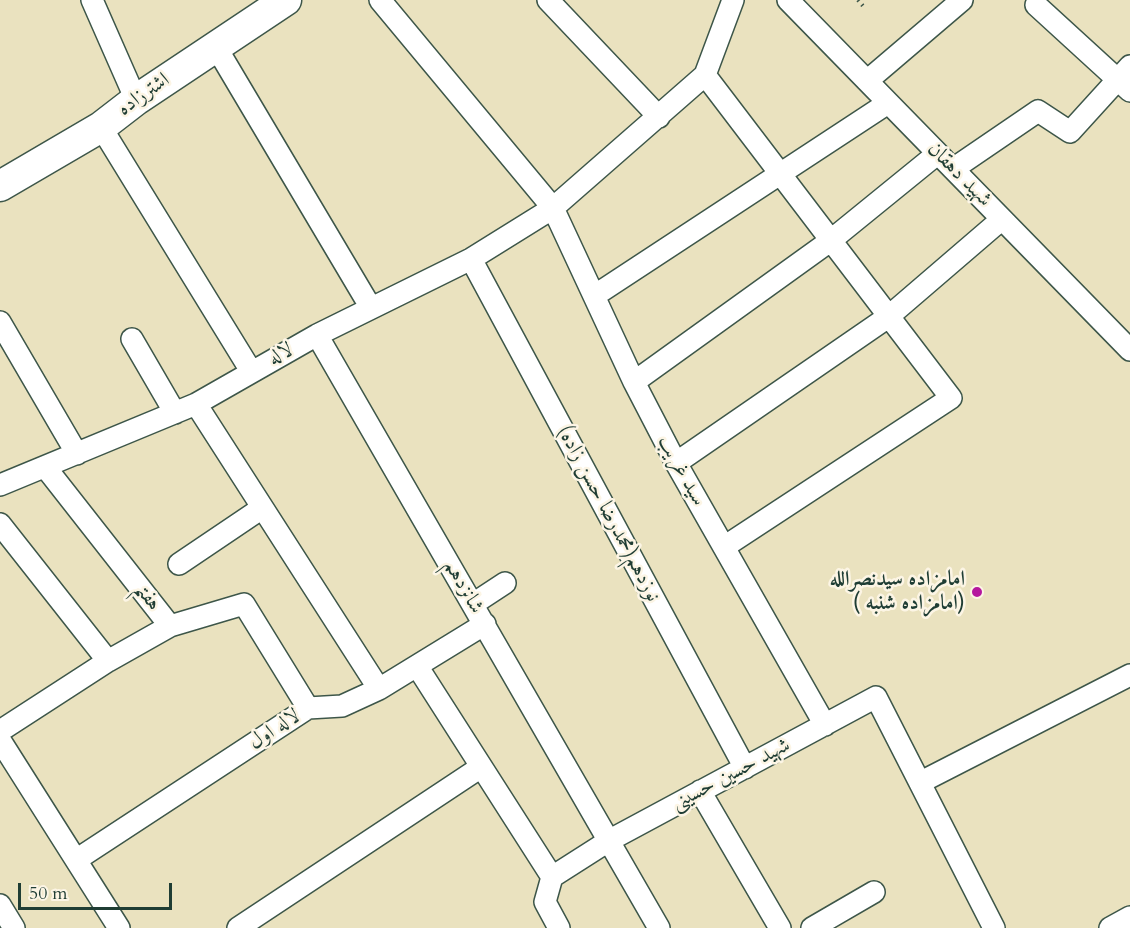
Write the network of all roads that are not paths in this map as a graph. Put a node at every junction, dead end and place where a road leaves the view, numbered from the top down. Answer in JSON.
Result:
{"nodes":[{"id":1,"x":92,"y":0,"type":"edge"},
{"id":2,"x":286,"y":0,"type":"edge"},
{"id":3,"x":380,"y":0,"type":"edge"},
{"id":4,"x":548,"y":0,"type":"edge"},
{"id":5,"x":732,"y":0,"type":"edge"},
{"id":6,"x":788,"y":0,"type":"edge"},
{"id":7,"x":962,"y":0,"type":"edge"},
{"id":8,"x":1036,"y":5,"type":"dead end"},
{"id":9,"x":216,"y":47,"type":"junction"},
{"id":10,"x":705,"y":75,"type":"junction"},
{"id":11,"x":1126,"y":79,"type":"edge"},
{"id":12,"x":867,"y":81,"type":"junction"},
{"id":13,"x":136,"y":100,"type":"junction"},
{"id":14,"x":888,"y":103,"type":"junction"},
{"id":15,"x":658,"y":117,"type":"junction"},
{"id":16,"x":101,"y":127,"type":"junction"},
{"id":17,"x":937,"y":154,"type":"junction"},
{"id":18,"x":953,"y":169,"type":"junction"},
{"id":19,"x":780,"y":175,"type":"junction"},
{"id":20,"x":0,"y":186,"type":"edge"},
{"id":21,"x":553,"y":208,"type":"junction"},
{"id":22,"x":1002,"y":219,"type":"junction"},
{"id":23,"x":831,"y":241,"type":"junction"},
{"id":24,"x":471,"y":259,"type":"junction"},
{"id":25,"x":594,"y":296,"type":"junction"},
{"id":26,"x":371,"y":308,"type":"junction"},
{"id":27,"x":888,"y":317,"type":"junction"},
{"id":28,"x":1,"y":326,"type":"edge"},
{"id":29,"x":317,"y":335,"type":"junction"},
{"id":30,"x":132,"y":339,"type":"dead end"},
{"id":31,"x":1130,"y":350,"type":"edge"},
{"id":32,"x":252,"y":371,"type":"junction"},
{"id":33,"x":634,"y":382,"type":"junction"},
{"id":34,"x":196,"y":404,"type":"junction"},
{"id":35,"x":175,"y":413,"type":"junction"},
{"id":36,"x":77,"y":454,"type":"junction"},
{"id":37,"x":676,"y":463,"type":"junction"},
{"id":38,"x":46,"y":468,"type":"junction"},
{"id":39,"x":0,"y":485,"type":"edge"},
{"id":40,"x":262,"y":508,"type":"junction"},
{"id":41,"x":0,"y":524,"type":"edge"},
{"id":42,"x":724,"y":548,"type":"junction"},
{"id":43,"x":179,"y":564,"type":"dead end"},
{"id":44,"x":505,"y":583,"type":"dead end"},
{"id":45,"x":473,"y":604,"type":"junction"},
{"id":46,"x":485,"y":624,"type":"junction"},
{"id":47,"x":170,"y":626,"type":"junction"},
{"id":48,"x":108,"y":661,"type":"junction"},
{"id":49,"x":417,"y":666,"type":"junction"},
{"id":50,"x":1130,"y":675,"type":"edge"},
{"id":51,"x":379,"y":689,"type":"junction"},
{"id":52,"x":308,"y":708,"type":"junction"},
{"id":53,"x":825,"y":725,"type":"junction"},
{"id":54,"x":0,"y":731,"type":"edge"},
{"id":55,"x":0,"y":740,"type":"edge"},
{"id":56,"x":481,"y":767,"type":"junction"},
{"id":57,"x":745,"y":768,"type":"junction"},
{"id":58,"x":921,"y":783,"type":"junction"},
{"id":59,"x":700,"y":791,"type":"junction"},
{"id":60,"x":610,"y":840,"type":"junction"},
{"id":61,"x":76,"y":860,"type":"junction"},
{"id":62,"x":552,"y":877,"type":"junction"},
{"id":63,"x":874,"y":892,"type":"dead end"},
{"id":64,"x":0,"y":906,"type":"edge"},
{"id":65,"x":1130,"y":917,"type":"edge"},
{"id":66,"x":14,"y":928,"type":"edge"},
{"id":67,"x":119,"y":928,"type":"edge"},
{"id":68,"x":238,"y":928,"type":"edge"},
{"id":69,"x":559,"y":928,"type":"edge"},
{"id":70,"x":659,"y":928,"type":"edge"},
{"id":71,"x":780,"y":928,"type":"edge"},
{"id":72,"x":812,"y":928,"type":"edge"},
{"id":73,"x":994,"y":928,"type":"edge"},
{"id":74,"x":1110,"y":928,"type":"edge"}],
"edges":[{"from":1,"to":13,"type":"street"},
{"from":2,"to":9,"type":"street","name":"اشترزاده"},
{"from":3,"to":21,"type":"street","name":"سید غریب"},
{"from":4,"to":15,"type":"street"},
{"from":5,"to":10,"type":"street"},
{"from":6,"to":12,"type":"street","name":"شهید دهقان"},
{"from":7,"to":12,"type":"street"},
{"from":8,"to":11,"type":"street"},
{"from":9,"to":13,"type":"street","name":"اشترزاده"},
{"from":9,"to":26,"type":"street"},
{"from":10,"to":15,"type":"street","name":"لاله"},
{"from":10,"to":19,"type":"street"},
{"from":11,"to":18,"type":"street"},
{"from":12,"to":14,"type":"street","name":"شهید دهقان"},
{"from":13,"to":16,"type":"street","name":"اشترزاده"},
{"from":14,"to":17,"type":"street","name":"شهید دهقان"},
{"from":14,"to":19,"type":"street"},
{"from":15,"to":21,"type":"street","name":"لاله"},
{"from":16,"to":20,"type":"street","name":"اشترزاده"},
{"from":16,"to":32,"type":"street"},
{"from":17,"to":18,"type":"street","name":"شهید دهقان"},
{"from":17,"to":23,"type":"street"},
{"from":18,"to":22,"type":"street","name":"شهید دهقان"},
{"from":19,"to":23,"type":"street"},
{"from":19,"to":25,"type":"street"},
{"from":21,"to":24,"type":"street","name":"لاله"},
{"from":21,"to":25,"type":"street","name":"سید غریب"},
{"from":22,"to":27,"type":"street"},
{"from":22,"to":31,"type":"street","name":"شهید دهقان"},
{"from":23,"to":27,"type":"street"},
{"from":23,"to":33,"type":"street"},
{"from":24,"to":26,"type":"street","name":"لاله"},
{"from":24,"to":57,"type":"street","name":"نوزدهم(محمدرضا حسن زاده)"},
{"from":25,"to":33,"type":"street","name":"سید غریب"},
{"from":26,"to":29,"type":"street","name":"لاله"},
{"from":27,"to":37,"type":"street"},
{"from":27,"to":42,"type":"street"},
{"from":28,"to":36,"type":"street"},
{"from":29,"to":32,"type":"street","name":"لاله"},
{"from":29,"to":45,"type":"street","name":"شانزدهم"},
{"from":30,"to":35,"type":"street"},
{"from":32,"to":34,"type":"street","name":"لاله"},
{"from":33,"to":37,"type":"street","name":"سید غریب"},
{"from":34,"to":35,"type":"street","name":"لاله"},
{"from":34,"to":40,"type":"street"},
{"from":35,"to":36,"type":"street","name":"لاله"},
{"from":36,"to":38,"type":"street","name":"لاله"},
{"from":37,"to":42,"type":"street","name":"سید غریب"},
{"from":38,"to":39,"type":"street","name":"لاله"},
{"from":38,"to":47,"type":"street","name":"هفتم"},
{"from":40,"to":43,"type":"street"},
{"from":40,"to":51,"type":"street"},
{"from":41,"to":48,"type":"street"},
{"from":42,"to":53,"type":"street","name":"سید غریب"},
{"from":44,"to":45,"type":"street"},
{"from":45,"to":46,"type":"street","name":"شانزدهم"},
{"from":46,"to":49,"type":"street","name":"لاله اول"},
{"from":46,"to":60,"type":"street","name":"شانزدهم"},
{"from":47,"to":48,"type":"street"},
{"from":47,"to":52,"type":"street","name":"هفتم"},
{"from":48,"to":54,"type":"street"},
{"from":49,"to":51,"type":"street","name":"لاله اول"},
{"from":49,"to":56,"type":"street"},
{"from":50,"to":58,"type":"street"},
{"from":51,"to":52,"type":"street","name":"لاله اول"},
{"from":52,"to":61,"type":"street","name":"لاله اول"},
{"from":53,"to":57,"type":"street","name":"شهید حسین حسینی"},
{"from":53,"to":58,"type":"street","name":"شهید حسین حسینی"},
{"from":55,"to":61,"type":"street"},
{"from":56,"to":62,"type":"street"},
{"from":56,"to":68,"type":"street"},
{"from":57,"to":59,"type":"street","name":"شهید حسین حسینی"},
{"from":58,"to":73,"type":"street"},
{"from":59,"to":60,"type":"street","name":"شهید حسین حسینی"},
{"from":59,"to":71,"type":"street"},
{"from":60,"to":62,"type":"street","name":"شهید حسین حسینی"},
{"from":60,"to":70,"type":"street","name":"شانزدهم"},
{"from":61,"to":67,"type":"street"},
{"from":62,"to":69,"type":"street"},
{"from":63,"to":72,"type":"street"},
{"from":64,"to":66,"type":"street"},
{"from":65,"to":74,"type":"street"}]}
